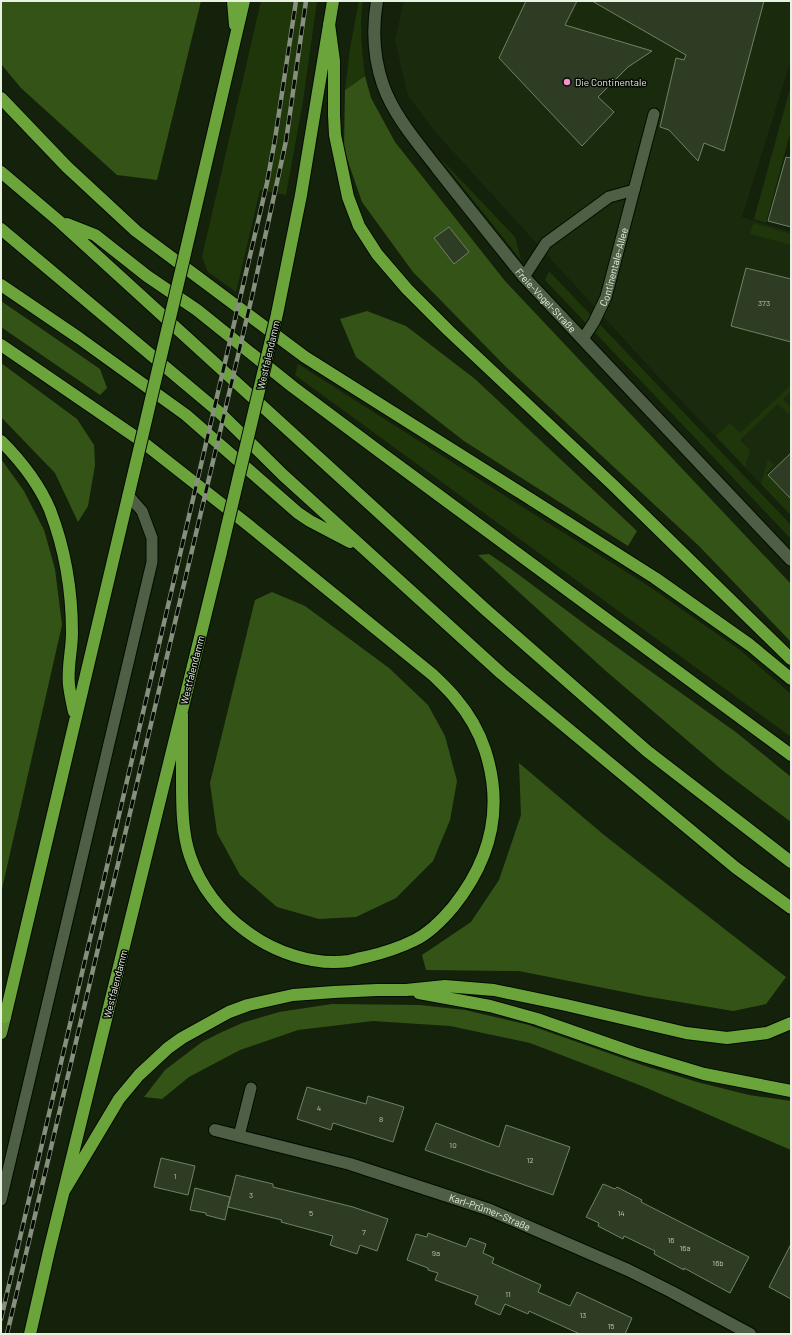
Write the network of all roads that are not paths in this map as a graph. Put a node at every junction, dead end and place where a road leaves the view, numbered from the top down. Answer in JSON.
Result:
{"nodes":[{"id":1,"x":233,"y":1,"type":"edge"},
{"id":2,"x":244,"y":1,"type":"edge"},
{"id":3,"x":333,"y":1,"type":"edge"},
{"id":4,"x":378,"y":1,"type":"edge"},
{"id":5,"x":329,"y":24,"type":"junction"},
{"id":6,"x":236,"y":36,"type":"junction"},
{"id":7,"x":1,"y":98,"type":"edge"},
{"id":8,"x":654,"y":114,"type":"dead end"},
{"id":9,"x":1,"y":172,"type":"edge"},
{"id":10,"x":634,"y":190,"type":"junction"},
{"id":11,"x":60,"y":222,"type":"junction"},
{"id":12,"x":1,"y":229,"type":"edge"},
{"id":13,"x":524,"y":277,"type":"junction"},
{"id":14,"x":1,"y":285,"type":"edge"},
{"id":15,"x":583,"y":339,"type":"junction"},
{"id":16,"x":1,"y":345,"type":"edge"},
{"id":17,"x":1,"y":441,"type":"edge"},
{"id":18,"x":128,"y":495,"type":"junction"},
{"id":19,"x":366,"y":550,"type":"junction"},
{"id":20,"x":791,"y":560,"type":"edge"},
{"id":21,"x":791,"y":659,"type":"edge"},
{"id":22,"x":791,"y":679,"type":"edge"},
{"id":23,"x":182,"y":714,"type":"junction"},
{"id":24,"x":75,"y":717,"type":"junction"},
{"id":25,"x":791,"y":755,"type":"edge"},
{"id":26,"x":791,"y":862,"type":"edge"},
{"id":27,"x":791,"y":908,"type":"edge"},
{"id":28,"x":406,"y":990,"type":"junction"},
{"id":29,"x":5,"y":1017,"type":"joint"},
{"id":30,"x":791,"y":1023,"type":"edge"},
{"id":31,"x":1,"y":1033,"type":"edge"},
{"id":32,"x":251,"y":1088,"type":"dead end"},
{"id":33,"x":791,"y":1091,"type":"edge"},
{"id":34,"x":215,"y":1130,"type":"dead end"},
{"id":35,"x":239,"y":1136,"type":"junction"},
{"id":36,"x":64,"y":1191,"type":"junction"},
{"id":37,"x":1,"y":1200,"type":"edge"},
{"id":38,"x":30,"y":1334,"type":"edge"},
{"id":39,"x":750,"y":1334,"type":"edge"}],
"edges":[{"from":1,"to":6,"type":"highway"},
{"from":2,"to":6,"type":"highway"},
{"from":3,"to":5,"type":"highway","name":"Westfalendamm"},
{"from":4,"to":13,"type":"street","name":"Freie-Vogel-Straße"},
{"from":5,"to":21,"type":"highway"},
{"from":5,"to":23,"type":"highway","name":"Westfalendamm","bridge":true},
{"from":6,"to":18,"type":"highway","bridge":true},
{"from":7,"to":22,"type":"highway"},
{"from":8,"to":10,"type":"lane","name":"Continentale-Allee"},
{"from":9,"to":11,"type":"highway"},
{"from":10,"to":13,"type":"lane"},
{"from":10,"to":15,"type":"lane","name":"Continentale-Allee"},
{"from":11,"to":25,"type":"highway"},
{"from":11,"to":26,"type":"highway"},
{"from":12,"to":19,"type":"highway"},
{"from":13,"to":15,"type":"street","name":"Freie-Vogel-Straße"},
{"from":14,"to":19,"type":"highway"},
{"from":15,"to":20,"type":"street","name":"Freie-Vogel-Straße"},
{"from":16,"to":23,"type":"highway"},
{"from":17,"to":24,"type":"highway"},
{"from":18,"to":24,"type":"highway"},
{"from":18,"to":37,"type":"lane"},
{"from":19,"to":27,"type":"highway"},
{"from":23,"to":36,"type":"highway","name":"Westfalendamm"},
{"from":24,"to":29,"type":"highway"},
{"from":28,"to":30,"type":"highway"},
{"from":28,"to":33,"type":"highway"},
{"from":28,"to":36,"type":"highway"},
{"from":29,"to":31,"type":"main road"},
{"from":32,"to":35,"type":"lane"},
{"from":34,"to":35,"type":"street","name":"Karl-Prümer-Straße"},
{"from":35,"to":39,"type":"street","name":"Karl-Prümer-Straße"},
{"from":36,"to":38,"type":"highway","name":"Westfalendamm"}]}
